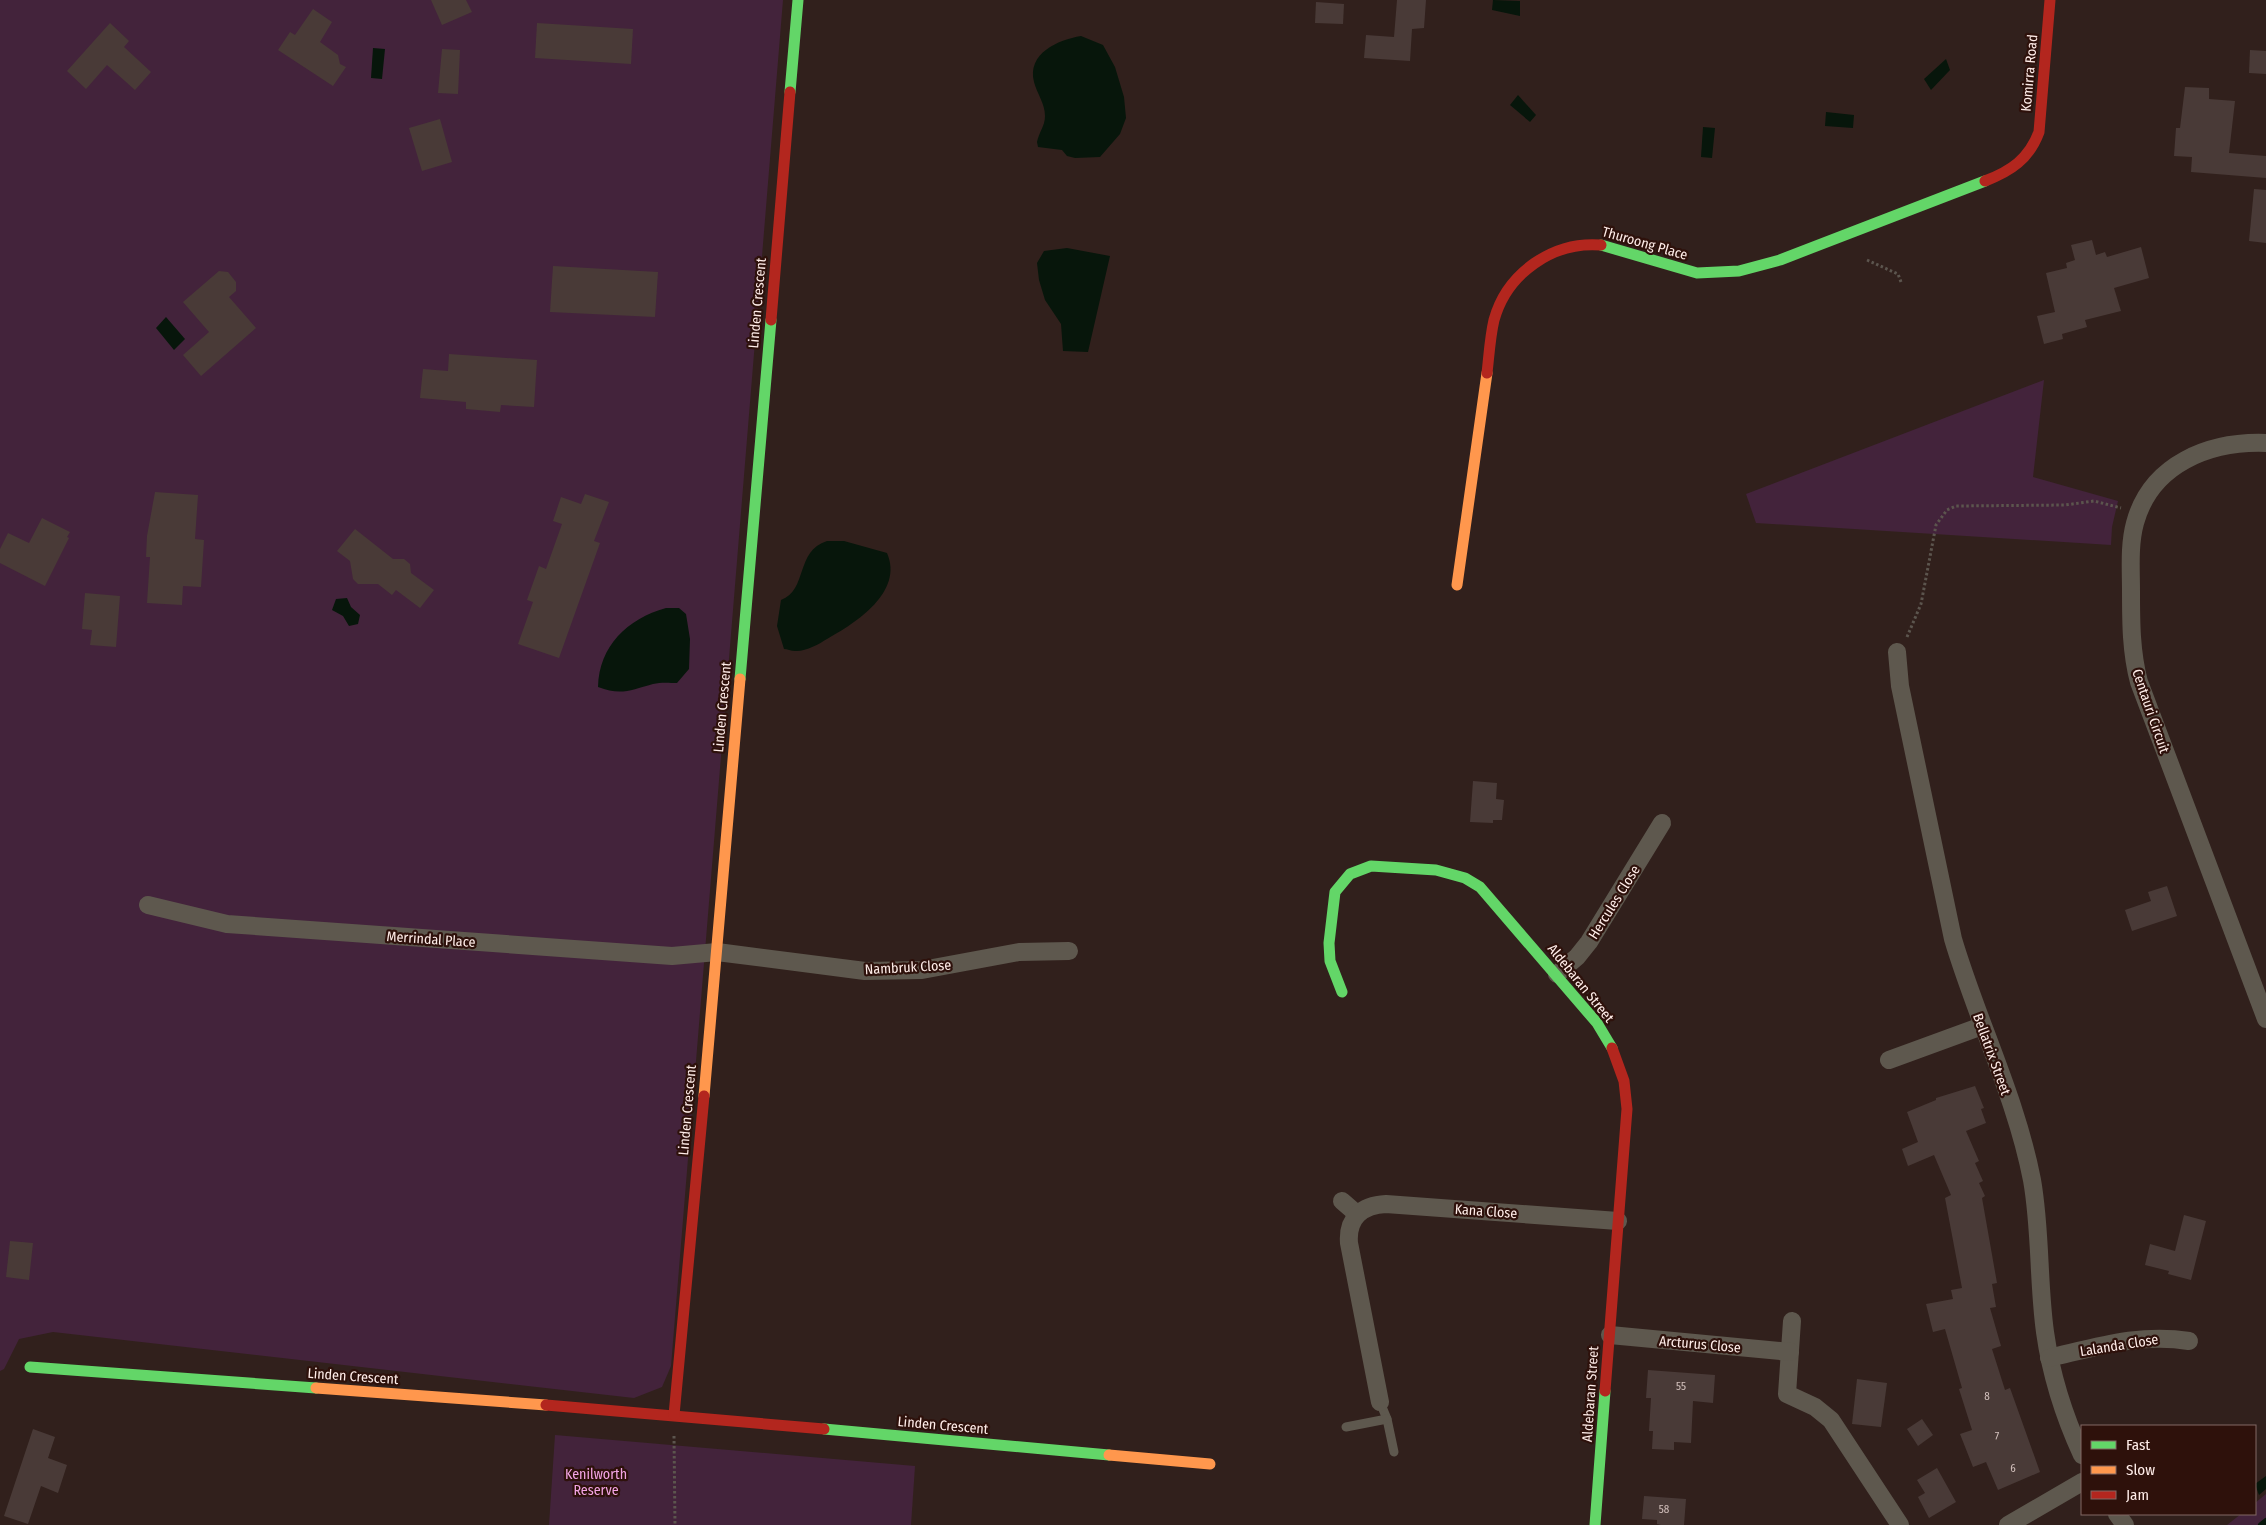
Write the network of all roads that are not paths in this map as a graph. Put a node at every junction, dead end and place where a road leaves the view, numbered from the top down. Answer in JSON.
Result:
{"nodes":[{"id":1,"x":798,"y":0,"type":"edge"},
{"id":2,"x":2050,"y":0,"type":"edge"},
{"id":3,"x":2033,"y":148,"type":"joint"},
{"id":4,"x":2266,"y":443,"type":"edge"},
{"id":5,"x":1457,"y":585,"type":"dead end"},
{"id":6,"x":1897,"y":652,"type":"road end"},
{"id":7,"x":1662,"y":823,"type":"dead end"},
{"id":8,"x":148,"y":905,"type":"dead end"},
{"id":9,"x":1069,"y":951,"type":"dead end"},
{"id":10,"x":717,"y":952,"type":"junction"},
{"id":11,"x":1556,"y":974,"type":"junction"},
{"id":12,"x":1342,"y":992,"type":"dead end"},
{"id":13,"x":2266,"y":1019,"type":"edge"},
{"id":14,"x":1982,"y":1026,"type":"junction"},
{"id":15,"x":1889,"y":1060,"type":"dead end"},
{"id":16,"x":1342,"y":1200,"type":"dead end"},
{"id":17,"x":1357,"y":1214,"type":"junction"},
{"id":18,"x":1618,"y":1220,"type":"junction"},
{"id":19,"x":1792,"y":1321,"type":"dead end"},
{"id":20,"x":1610,"y":1336,"type":"junction"},
{"id":21,"x":2189,"y":1341,"type":"dead end"},
{"id":22,"x":1790,"y":1352,"type":"junction"},
{"id":23,"x":2050,"y":1358,"type":"junction"},
{"id":24,"x":30,"y":1367,"type":"dead end"},
{"id":25,"x":1380,"y":1402,"type":"joint"},
{"id":26,"x":674,"y":1415,"type":"junction"},
{"id":27,"x":1387,"y":1419,"type":"junction"},
{"id":28,"x":1346,"y":1427,"type":"dead end"},
{"id":29,"x":1394,"y":1452,"type":"dead end"},
{"id":30,"x":2081,"y":1453,"type":"edge"},
{"id":31,"x":1210,"y":1464,"type":"dead end"},
{"id":32,"x":2081,"y":1483,"type":"edge"},
{"id":33,"x":1595,"y":1525,"type":"edge"},
{"id":34,"x":1900,"y":1525,"type":"edge"},
{"id":35,"x":2008,"y":1525,"type":"edge"}],
"edges":[{"from":1,"to":10,"type":"street","name":"Linden Crescent"},
{"from":2,"to":3,"type":"street","name":"Komirra Road"},
{"from":3,"to":5,"type":"street","name":"Thuroong Place"},
{"from":4,"to":13,"type":"street","name":"Centauri Circuit"},
{"from":6,"to":14,"type":"street","name":"Bellatrix Street"},
{"from":7,"to":11,"type":"street","name":"Hercules Close"},
{"from":8,"to":10,"type":"street","name":"Merrindal Place"},
{"from":9,"to":10,"type":"street","name":"Nambruk Close"},
{"from":10,"to":26,"type":"street","name":"Linden Crescent"},
{"from":11,"to":12,"type":"street","name":"Aldebaran Street"},
{"from":11,"to":18,"type":"street","name":"Aldebaran Street"},
{"from":14,"to":15,"type":"street"},
{"from":14,"to":23,"type":"street","name":"Bellatrix Street"},
{"from":16,"to":17,"type":"street"},
{"from":17,"to":18,"type":"street","name":"Kana Close"},
{"from":17,"to":25,"type":"street"},
{"from":18,"to":20,"type":"street","name":"Aldebaran Street"},
{"from":19,"to":22,"type":"street"},
{"from":20,"to":22,"type":"street","name":"Arcturus Close"},
{"from":20,"to":33,"type":"street","name":"Aldebaran Street"},
{"from":21,"to":23,"type":"street","name":"Lalanda Close"},
{"from":22,"to":34,"type":"street"},
{"from":23,"to":30,"type":"street","name":"Bellatrix Street"},
{"from":24,"to":26,"type":"street","name":"Linden Crescent"},
{"from":25,"to":27,"type":"lane"},
{"from":26,"to":31,"type":"street","name":"Linden Crescent"},
{"from":27,"to":28,"type":"lane"},
{"from":27,"to":29,"type":"lane"},
{"from":32,"to":35,"type":"street"}]}
